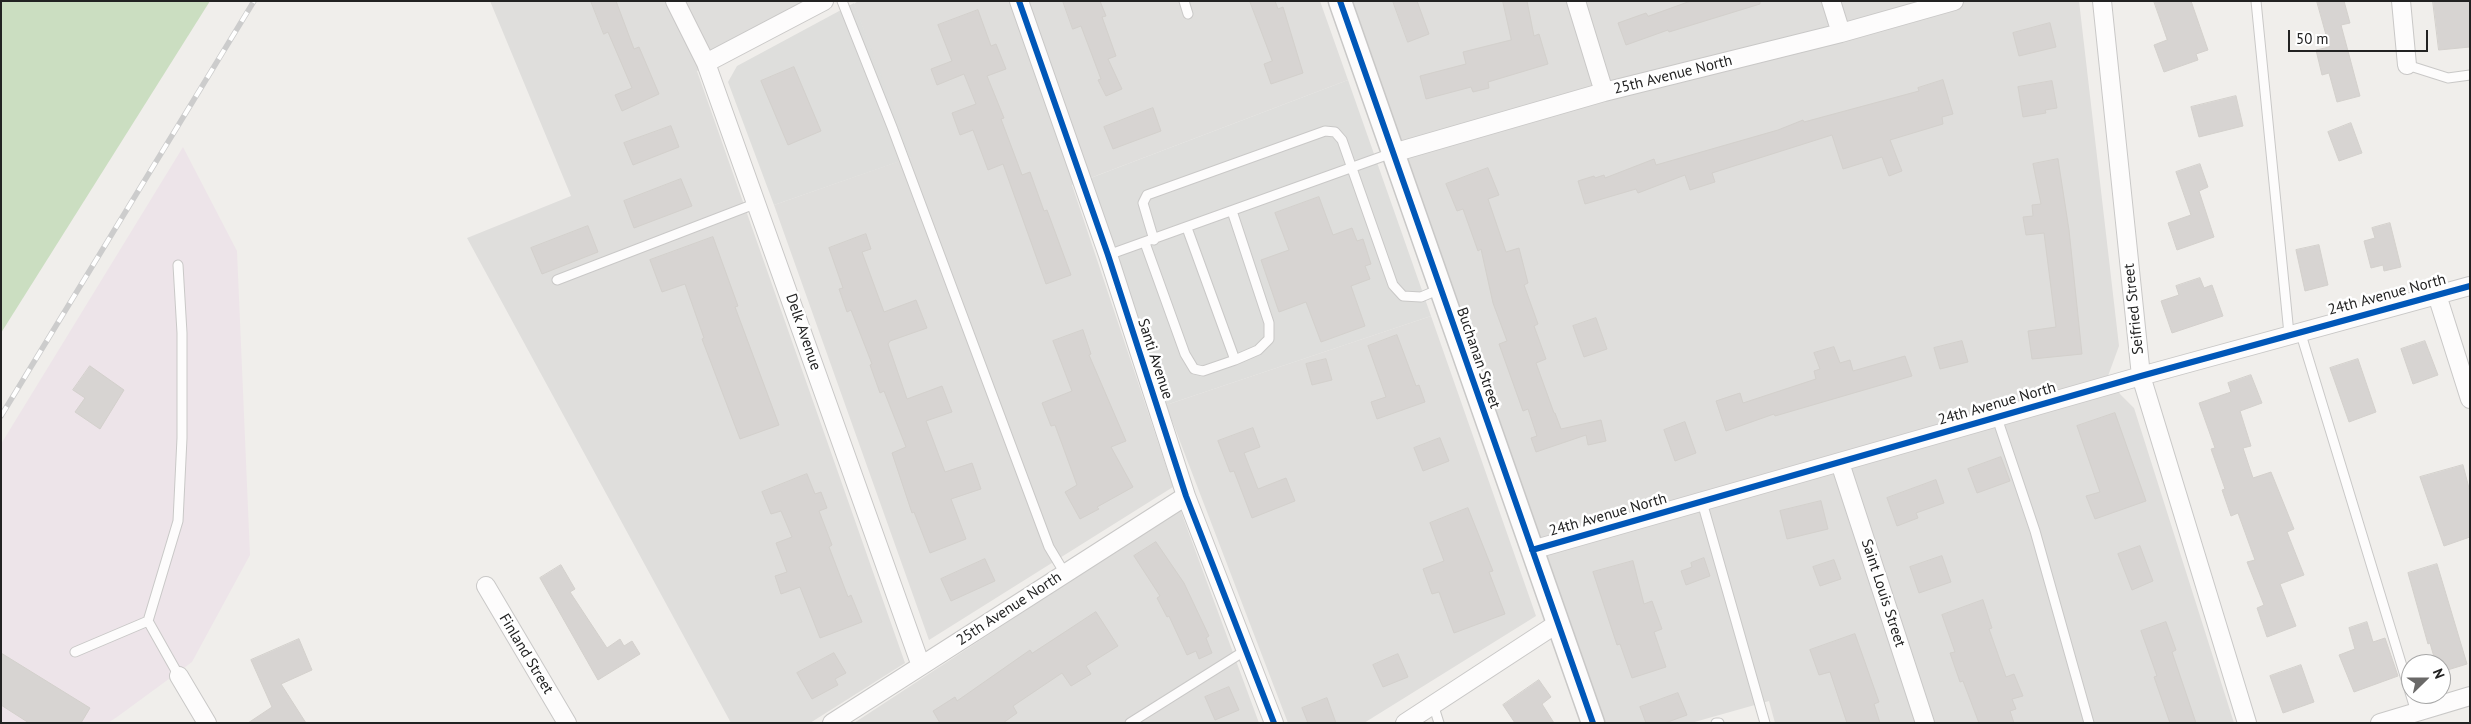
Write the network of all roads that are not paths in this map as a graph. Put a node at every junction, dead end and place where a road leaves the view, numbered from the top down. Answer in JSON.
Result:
{"nodes":[{"id":1,"x":675,"y":1,"type":"edge"},
{"id":2,"x":824,"y":1,"type":"edge"},
{"id":3,"x":842,"y":1,"type":"edge"},
{"id":4,"x":1018,"y":1,"type":"edge"},
{"id":5,"x":1184,"y":1,"type":"edge"},
{"id":6,"x":1340,"y":1,"type":"edge"},
{"id":7,"x":1576,"y":1,"type":"edge"},
{"id":8,"x":1832,"y":1,"type":"edge"},
{"id":9,"x":1954,"y":1,"type":"edge"},
{"id":10,"x":2102,"y":1,"type":"edge"},
{"id":11,"x":2256,"y":1,"type":"edge"},
{"id":12,"x":2400,"y":1,"type":"edge"},
{"id":13,"x":1188,"y":14,"type":"dead end"},
{"id":14,"x":1841,"y":33,"type":"junction"},
{"id":15,"x":706,"y":63,"type":"junction"},
{"id":16,"x":2407,"y":66,"type":"joint"},
{"id":17,"x":2470,"y":75,"type":"edge"},
{"id":18,"x":1604,"y":92,"type":"junction"},
{"id":19,"x":1394,"y":153,"type":"junction"},
{"id":20,"x":1351,"y":168,"type":"junction"},
{"id":21,"x":758,"y":203,"type":"junction"},
{"id":22,"x":1232,"y":212,"type":"junction"},
{"id":23,"x":1187,"y":228,"type":"junction"},
{"id":24,"x":1154,"y":240,"type":"junction"},
{"id":25,"x":1145,"y":243,"type":"junction"},
{"id":26,"x":1108,"y":255,"type":"junction"},
{"id":27,"x":178,"y":265,"type":"dead end"},
{"id":28,"x":557,"y":280,"type":"dead end"},
{"id":29,"x":2470,"y":286,"type":"edge"},
{"id":30,"x":1441,"y":288,"type":"junction"},
{"id":31,"x":2437,"y":295,"type":"junction"},
{"id":32,"x":2294,"y":333,"type":"junction"},
{"id":33,"x":1235,"y":360,"type":"junction"},
{"id":34,"x":2141,"y":376,"type":"junction"},
{"id":35,"x":2470,"y":399,"type":"edge"},
{"id":36,"x":1997,"y":418,"type":"junction"},
{"id":37,"x":1840,"y":463,"type":"junction"},
{"id":38,"x":1186,"y":496,"type":"junction"},
{"id":39,"x":1702,"y":502,"type":"junction"},
{"id":40,"x":1532,"y":550,"type":"junction"},
{"id":41,"x":1064,"y":572,"type":"junction"},
{"id":42,"x":486,"y":586,"type":"dead end"},
{"id":43,"x":148,"y":622,"type":"junction"},
{"id":44,"x":1558,"y":623,"type":"junction"},
{"id":45,"x":1246,"y":650,"type":"junction"},
{"id":46,"x":75,"y":652,"type":"dead end"},
{"id":47,"x":921,"y":666,"type":"junction"},
{"id":48,"x":179,"y":676,"type":"joint"},
{"id":49,"x":2470,"y":696,"type":"edge"},
{"id":50,"x":1433,"y":704,"type":"junction"},
{"id":51,"x":2416,"y":712,"type":"junction"},
{"id":52,"x":207,"y":723,"type":"edge"},
{"id":53,"x":567,"y":723,"type":"edge"},
{"id":54,"x":832,"y":723,"type":"edge"},
{"id":55,"x":1130,"y":723,"type":"edge"},
{"id":56,"x":1274,"y":723,"type":"edge"},
{"id":57,"x":1405,"y":723,"type":"edge"},
{"id":58,"x":1440,"y":723,"type":"edge"},
{"id":59,"x":1593,"y":723,"type":"edge"},
{"id":60,"x":1765,"y":723,"type":"edge"},
{"id":61,"x":1925,"y":723,"type":"edge"},
{"id":62,"x":2089,"y":723,"type":"edge"},
{"id":63,"x":2247,"y":723,"type":"edge"},
{"id":64,"x":2380,"y":723,"type":"edge"}],
"edges":[{"from":1,"to":15,"type":"street","name":"Delk Avenue"},
{"from":2,"to":15,"type":"street"},
{"from":3,"to":41,"type":"lane"},
{"from":4,"to":26,"type":"street","name":"Santi Avenue"},
{"from":5,"to":13,"type":"lane"},
{"from":6,"to":19,"type":"street","name":"Buchanan Street"},
{"from":7,"to":18,"type":"street"},
{"from":8,"to":14,"type":"street"},
{"from":9,"to":14,"type":"street","name":"25th Avenue North"},
{"from":10,"to":34,"type":"street","name":"Seifried Street"},
{"from":11,"to":32,"type":"lane"},
{"from":12,"to":16,"type":"street"},
{"from":14,"to":18,"type":"street","name":"25th Avenue North"},
{"from":15,"to":21,"type":"street","name":"Delk Avenue"},
{"from":16,"to":17,"type":"lane"},
{"from":18,"to":19,"type":"street","name":"25th Avenue North"},
{"from":19,"to":20,"type":"lane"},
{"from":19,"to":30,"type":"street","name":"Buchanan Street"},
{"from":20,"to":22,"type":"lane"},
{"from":20,"to":24,"type":"lane"},
{"from":20,"to":30,"type":"lane"},
{"from":21,"to":28,"type":"lane"},
{"from":21,"to":47,"type":"street","name":"Delk Avenue"},
{"from":22,"to":23,"type":"lane"},
{"from":22,"to":33,"type":"lane"},
{"from":23,"to":24,"type":"lane"},
{"from":23,"to":33,"type":"lane"},
{"from":24,"to":25,"type":"lane"},
{"from":25,"to":26,"type":"lane"},
{"from":25,"to":33,"type":"lane"},
{"from":26,"to":38,"type":"street","name":"Santi Avenue"},
{"from":27,"to":43,"type":"lane"},
{"from":29,"to":31,"type":"street","name":"24th Avenue North"},
{"from":30,"to":40,"type":"street","name":"Buchanan Street"},
{"from":31,"to":32,"type":"street","name":"24th Avenue North"},
{"from":31,"to":35,"type":"street"},
{"from":32,"to":34,"type":"street","name":"24th Avenue North"},
{"from":32,"to":51,"type":"lane"},
{"from":34,"to":36,"type":"street","name":"24th Avenue North"},
{"from":34,"to":63,"type":"street","name":"Seifried Street"},
{"from":36,"to":37,"type":"street","name":"24th Avenue North"},
{"from":36,"to":62,"type":"lane"},
{"from":37,"to":39,"type":"street","name":"24th Avenue North"},
{"from":37,"to":61,"type":"street","name":"Saint Louis Street"},
{"from":38,"to":41,"type":"street","name":"25th Avenue North"},
{"from":38,"to":45,"type":"street","name":"Santi Avenue"},
{"from":39,"to":40,"type":"street","name":"24th Avenue North"},
{"from":39,"to":60,"type":"lane"},
{"from":40,"to":44,"type":"street","name":"Buchanan Street"},
{"from":41,"to":47,"type":"street","name":"25th Avenue North"},
{"from":42,"to":53,"type":"street","name":"Finland Street"},
{"from":43,"to":46,"type":"lane"},
{"from":43,"to":48,"type":"lane"},
{"from":44,"to":50,"type":"street"},
{"from":44,"to":59,"type":"street","name":"Buchanan Street"},
{"from":45,"to":55,"type":"lane"},
{"from":45,"to":56,"type":"street","name":"Santi Avenue"},
{"from":47,"to":54,"type":"street","name":"25th Avenue North"},
{"from":48,"to":52,"type":"street"},
{"from":49,"to":51,"type":"street"},
{"from":50,"to":57,"type":"street"},
{"from":50,"to":58,"type":"lane"},
{"from":51,"to":64,"type":"street"}]}
